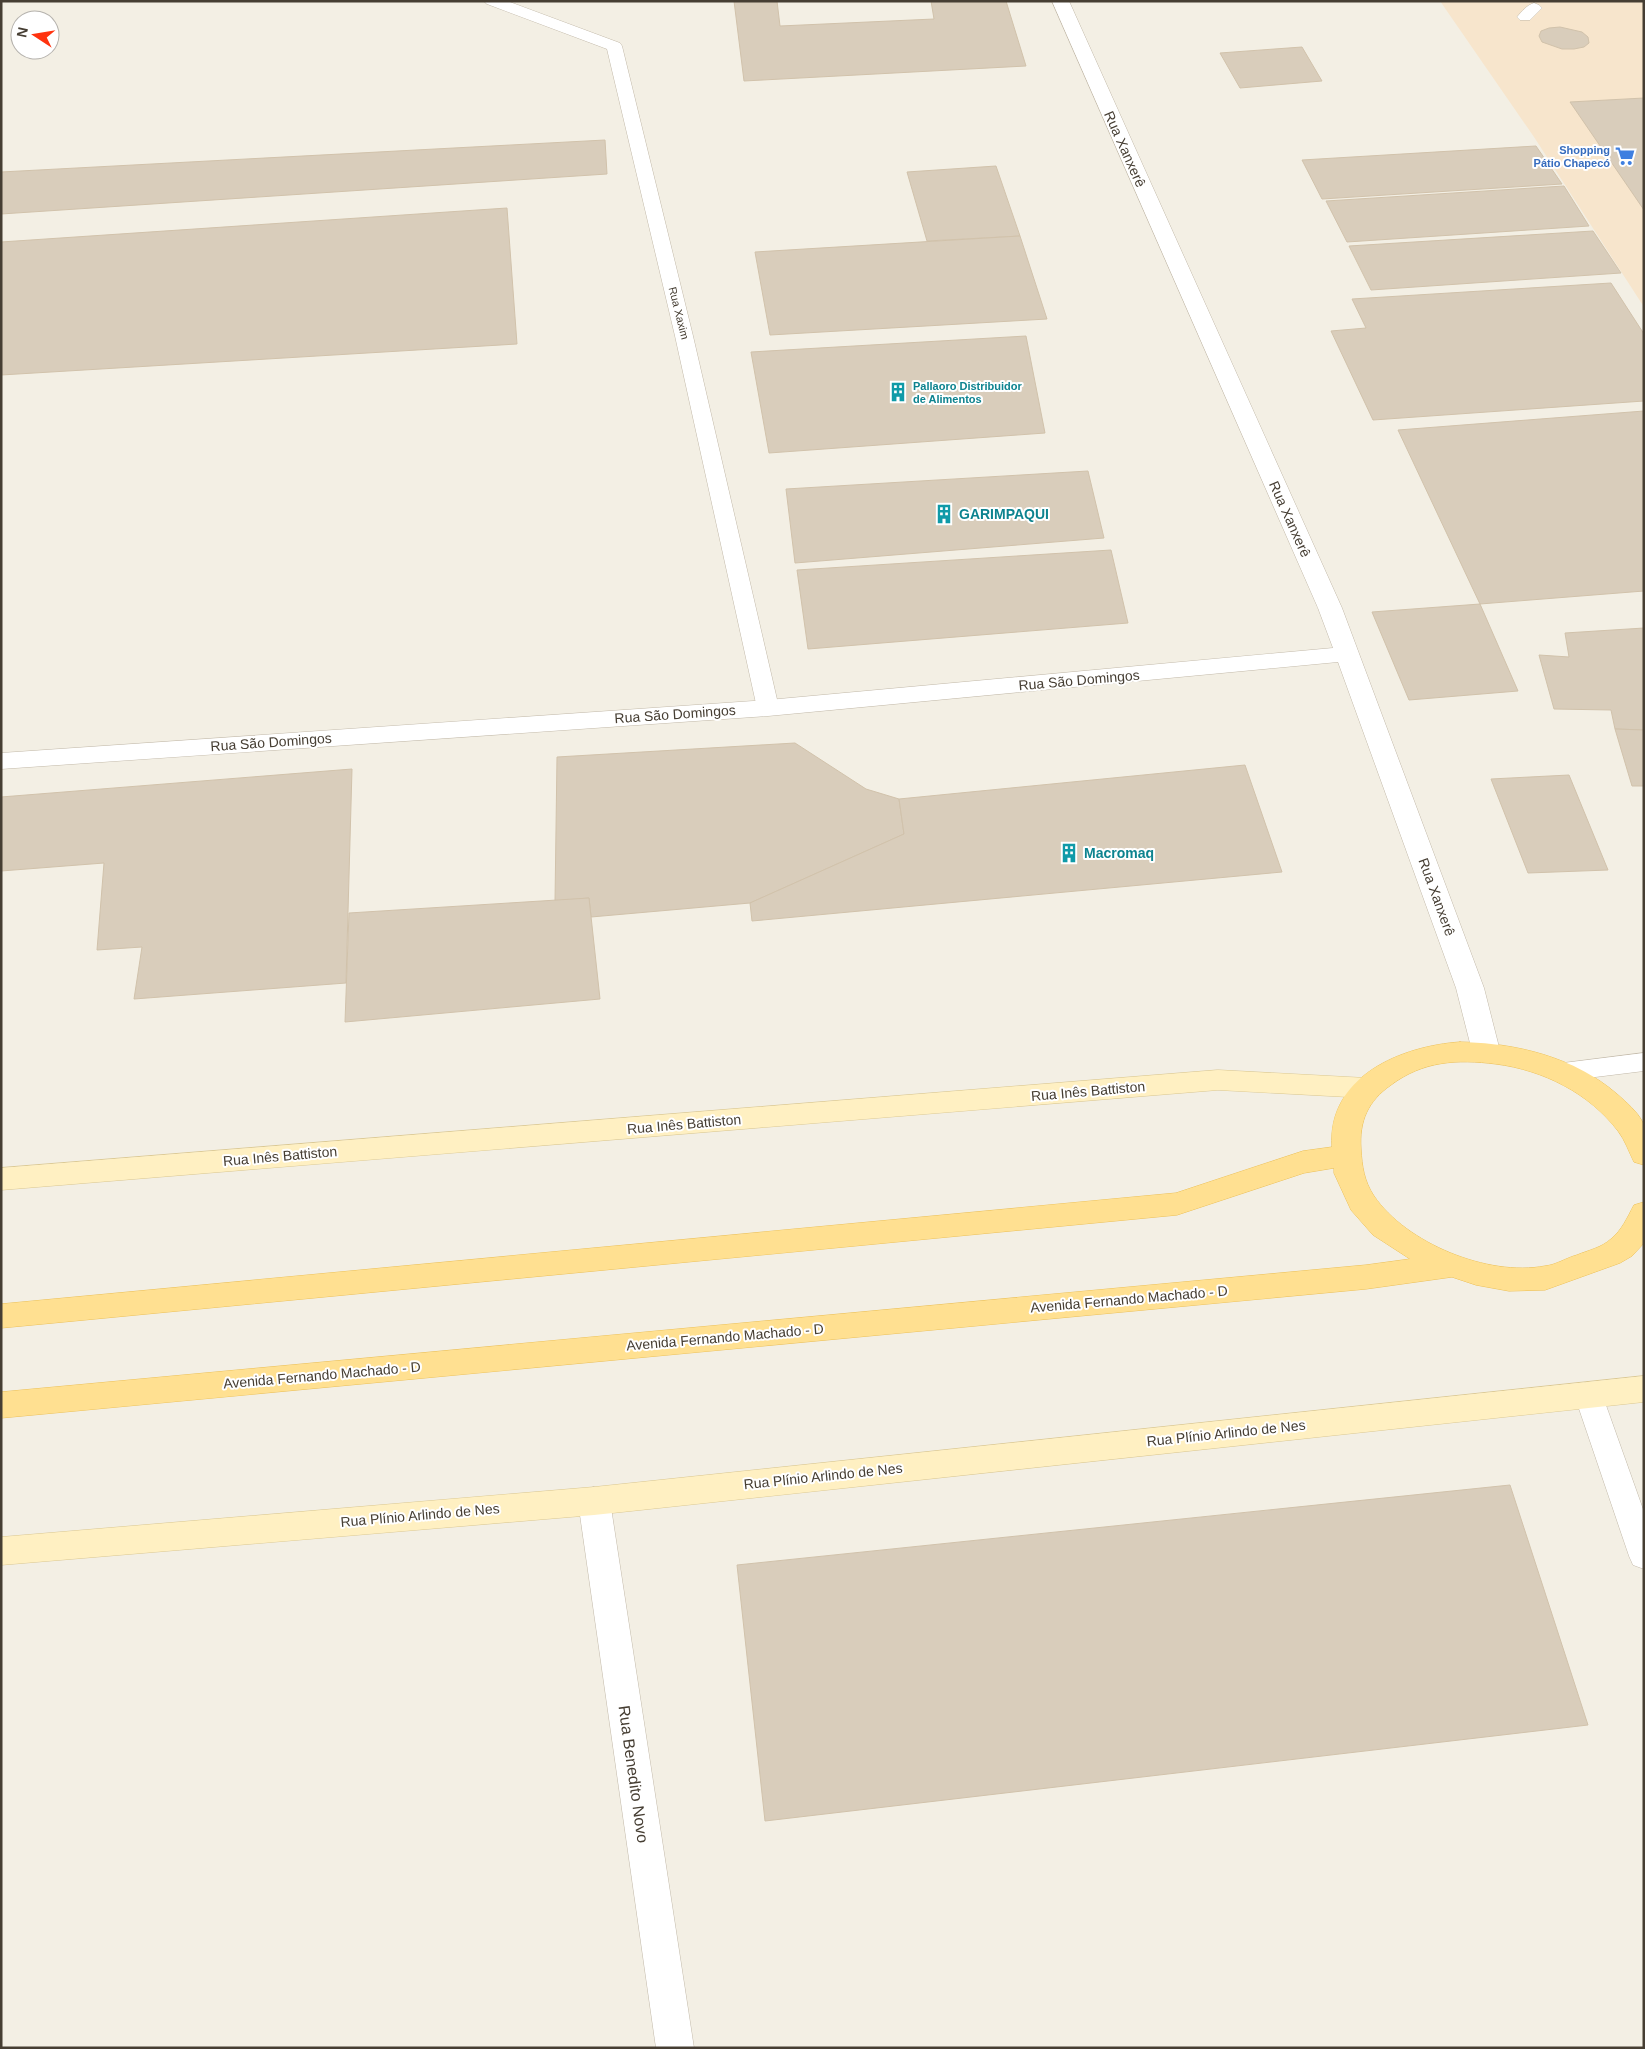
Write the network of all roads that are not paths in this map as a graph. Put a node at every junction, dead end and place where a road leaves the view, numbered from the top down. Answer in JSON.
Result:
{"nodes":[{"id":1,"x":492,"y":1,"type":"edge"},
{"id":2,"x":1060,"y":1,"type":"edge"},
{"id":3,"x":1348,"y":654,"type":"junction"},
{"id":4,"x":768,"y":708,"type":"junction"},
{"id":5,"x":1,"y":761,"type":"edge"},
{"id":6,"x":1486,"y":1051,"type":"junction"},
{"id":7,"x":1644,"y":1062,"type":"edge"},
{"id":8,"x":1563,"y":1072,"type":"junction"},
{"id":9,"x":1367,"y":1088,"type":"junction"},
{"id":10,"x":1637,"y":1126,"type":"edge"},
{"id":11,"x":1644,"y":1154,"type":"edge"},
{"id":12,"x":1344,"y":1156,"type":"junction"},
{"id":13,"x":1,"y":1179,"type":"edge"},
{"id":14,"x":1644,"y":1213,"type":"edge"},
{"id":15,"x":1630,"y":1250,"type":"edge"},
{"id":16,"x":1449,"y":1266,"type":"junction"},
{"id":17,"x":1,"y":1316,"type":"edge"},
{"id":18,"x":1644,"y":1389,"type":"edge"},
{"id":19,"x":1588,"y":1394,"type":"junction"},
{"id":20,"x":1,"y":1405,"type":"edge"},
{"id":21,"x":594,"y":1501,"type":"junction"},
{"id":22,"x":1,"y":1551,"type":"edge"},
{"id":23,"x":1644,"y":1556,"type":"edge"},
{"id":24,"x":674,"y":2048,"type":"edge"}],
"edges":[{"from":1,"to":4,"type":"lane","name":"Rua Xaxim"},
{"from":2,"to":3,"type":"street","name":"Rua Xanxerê"},
{"from":3,"to":4,"type":"street","name":"Rua São Domingos"},
{"from":3,"to":6,"type":"street","name":"Rua Xanxerê"},
{"from":4,"to":5,"type":"street","name":"Rua São Domingos"},
{"from":6,"to":8,"type":"main road"},
{"from":6,"to":9,"type":"main road"},
{"from":7,"to":8,"type":"lane"},
{"from":8,"to":10,"type":"main road"},
{"from":9,"to":12,"type":"main road"},
{"from":9,"to":13,"type":"main road","name":"Rua Inês Battiston"},
{"from":10,"to":11,"type":"main road"},
{"from":12,"to":16,"type":"main road"},
{"from":12,"to":17,"type":"main road"},
{"from":14,"to":15,"type":"main road"},
{"from":15,"to":16,"type":"main road"},
{"from":16,"to":20,"type":"main road","name":"Avenida Fernando Machado - D"},
{"from":18,"to":19,"type":"main road","name":"Rua Plínio Arlindo de Nes"},
{"from":19,"to":21,"type":"main road","name":"Rua Plínio Arlindo de Nes"},
{"from":19,"to":23,"type":"lane"},
{"from":21,"to":22,"type":"main road","name":"Rua Plínio Arlindo de Nes"},
{"from":21,"to":24,"type":"street","name":"Rua Benedito Novo"}]}
